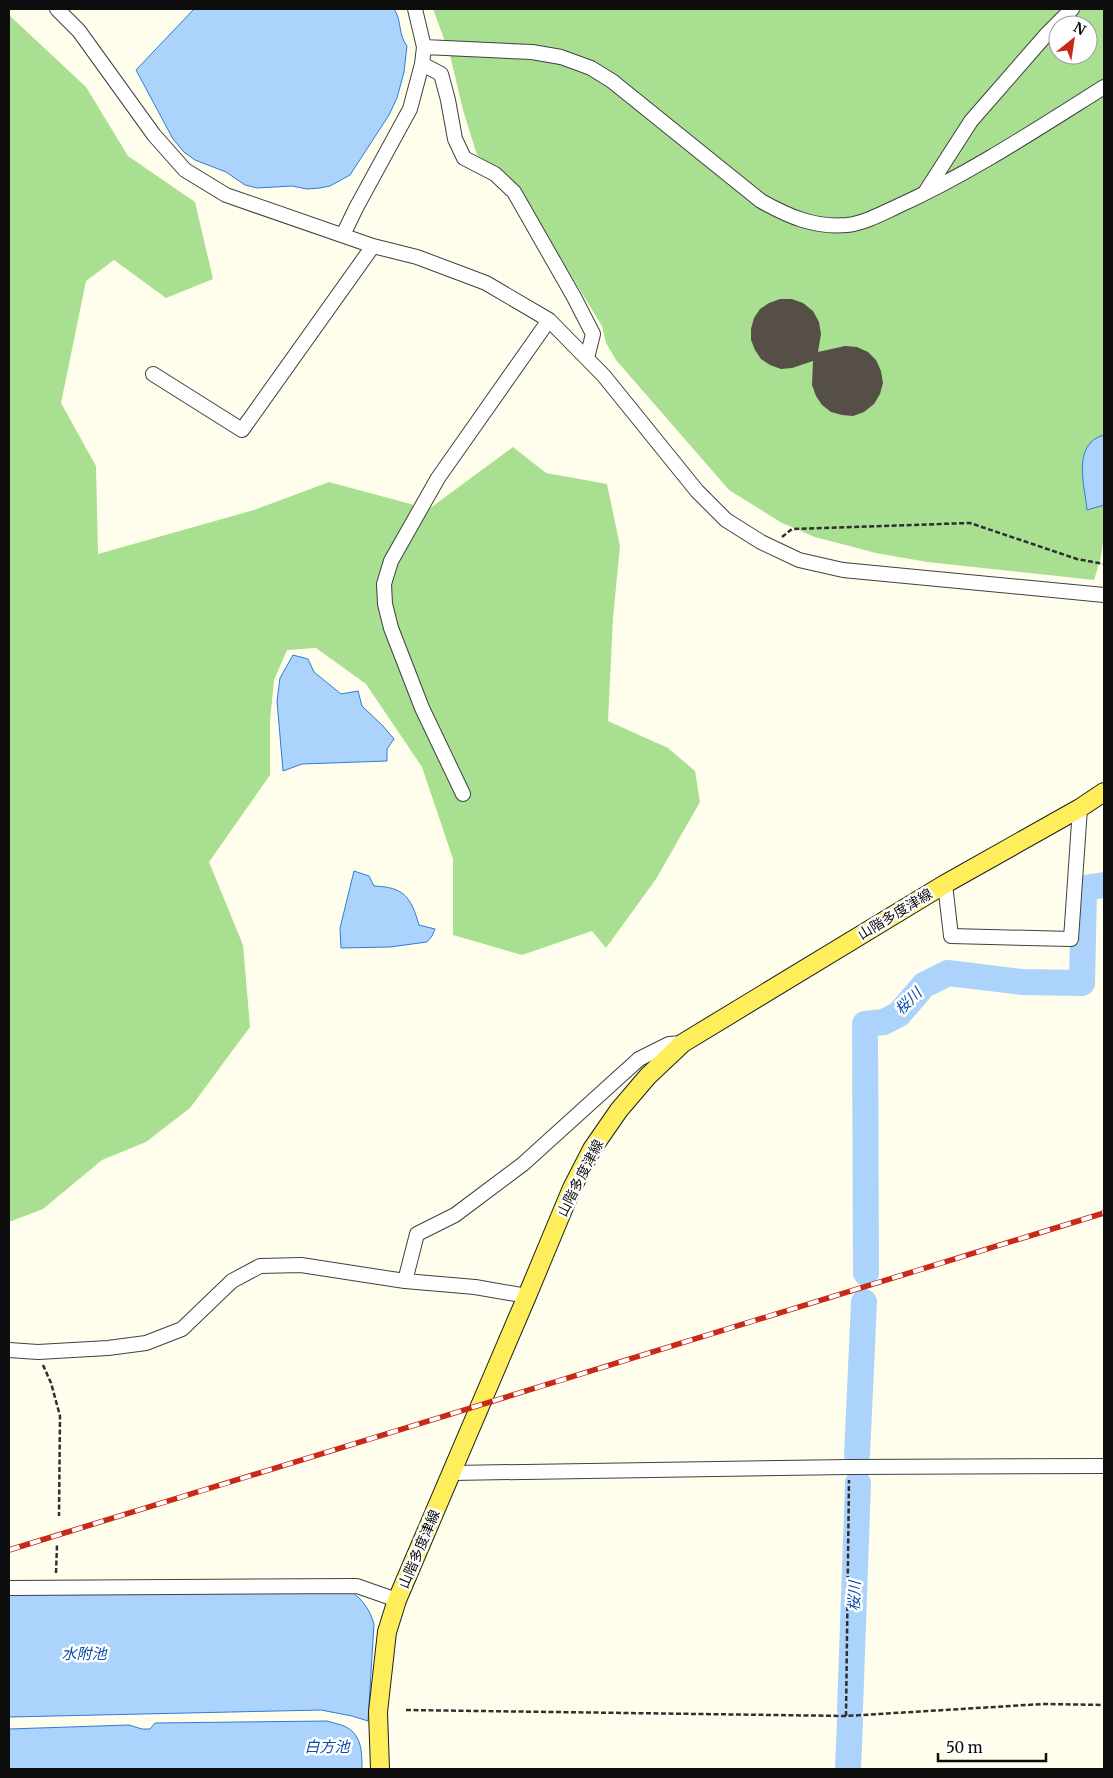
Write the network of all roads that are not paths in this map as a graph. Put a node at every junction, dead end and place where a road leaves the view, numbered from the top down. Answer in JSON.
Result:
{"nodes":[{"id":1,"x":58,"y":9,"type":"edge"},
{"id":2,"x":415,"y":9,"type":"edge"},
{"id":3,"x":1072,"y":9,"type":"edge"},
{"id":4,"x":424,"y":48,"type":"junction"},
{"id":5,"x":422,"y":64,"type":"junction"},
{"id":6,"x":1104,"y":88,"type":"edge"},
{"id":7,"x":924,"y":194,"type":"junction"},
{"id":8,"x":343,"y":235,"type":"junction"},
{"id":9,"x":373,"y":246,"type":"junction"},
{"id":10,"x":549,"y":320,"type":"junction"},
{"id":11,"x":587,"y":358,"type":"junction"},
{"id":12,"x":153,"y":374,"type":"dead end"},
{"id":13,"x":1104,"y":595,"type":"edge"},
{"id":14,"x":1104,"y":792,"type":"edge"},
{"id":15,"x":463,"y":794,"type":"dead end"},
{"id":16,"x":1080,"y":808,"type":"junction"},
{"id":17,"x":945,"y":884,"type":"junction"},
{"id":18,"x":683,"y":1043,"type":"junction"},
{"id":19,"x":405,"y":1281,"type":"junction"},
{"id":20,"x":527,"y":1296,"type":"junction"},
{"id":21,"x":9,"y":1350,"type":"edge"},
{"id":22,"x":1104,"y":1466,"type":"edge"},
{"id":23,"x":452,"y":1473,"type":"junction"},
{"id":24,"x":9,"y":1588,"type":"edge"},
{"id":25,"x":397,"y":1600,"type":"junction"},
{"id":26,"x":380,"y":1769,"type":"edge"}],
"edges":[{"from":1,"to":8,"type":"street"},
{"from":2,"to":4,"type":"street"},
{"from":3,"to":7,"type":"street"},
{"from":4,"to":5,"type":"street"},
{"from":4,"to":7,"type":"street"},
{"from":5,"to":8,"type":"street"},
{"from":5,"to":11,"type":"street"},
{"from":6,"to":7,"type":"street"},
{"from":8,"to":9,"type":"street"},
{"from":9,"to":10,"type":"street"},
{"from":9,"to":12,"type":"street"},
{"from":10,"to":11,"type":"street"},
{"from":10,"to":15,"type":"street"},
{"from":11,"to":13,"type":"street"},
{"from":14,"to":16,"type":"main road","name":"山階多度津線"},
{"from":16,"to":17,"type":"main road","name":"山階多度津線"},
{"from":16,"to":17,"type":"street"},
{"from":17,"to":18,"type":"main road","name":"山階多度津線"},
{"from":18,"to":19,"type":"street"},
{"from":18,"to":20,"type":"main road","name":"山階多度津線"},
{"from":19,"to":20,"type":"street"},
{"from":19,"to":21,"type":"street"},
{"from":20,"to":23,"type":"main road","name":"山階多度津線"},
{"from":22,"to":23,"type":"street"},
{"from":23,"to":25,"type":"main road","name":"山階多度津線"},
{"from":24,"to":25,"type":"street"},
{"from":25,"to":26,"type":"main road","name":"山階多度津線"}]}
